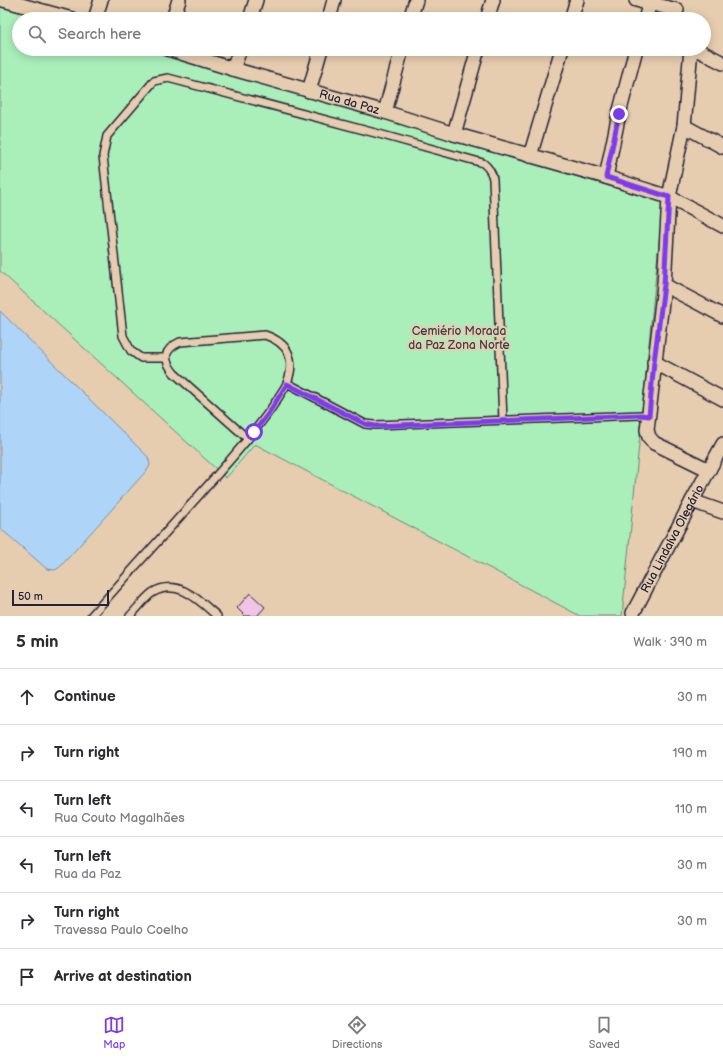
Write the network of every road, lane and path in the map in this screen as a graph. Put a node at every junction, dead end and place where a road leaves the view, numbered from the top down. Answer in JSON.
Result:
{"nodes":[{"id":1,"x":3,"y":0,"type":"edge"},
{"id":2,"x":101,"y":0,"type":"edge"},
{"id":3,"x":179,"y":0,"type":"edge"},
{"id":4,"x":256,"y":0,"type":"edge"},
{"id":5,"x":334,"y":0,"type":"edge"},
{"id":6,"x":416,"y":0,"type":"edge"},
{"id":7,"x":493,"y":0,"type":"edge"},
{"id":8,"x":577,"y":0,"type":"edge"},
{"id":9,"x":636,"y":0,"type":"edge"},
{"id":10,"x":20,"y":2,"type":"edge"},
{"id":11,"x":650,"y":3,"type":"junction"},
{"id":12,"x":677,"y":10,"type":"edge"},
{"id":13,"x":51,"y":12,"type":"edge"},
{"id":14,"x":97,"y":12,"type":"edge"},
{"id":15,"x":175,"y":12,"type":"edge"},
{"id":16,"x":252,"y":12,"type":"edge"},
{"id":17,"x":331,"y":12,"type":"edge"},
{"id":18,"x":412,"y":12,"type":"edge"},
{"id":19,"x":489,"y":12,"type":"edge"},
{"id":20,"x":573,"y":12,"type":"edge"},
{"id":21,"x":647,"y":12,"type":"edge"},
{"id":22,"x":190,"y":56,"type":"edge"},
{"id":23,"x":238,"y":56,"type":"edge"},
{"id":24,"x":319,"y":56,"type":"edge"},
{"id":25,"x":400,"y":56,"type":"edge"},
{"id":26,"x":476,"y":56,"type":"edge"},
{"id":27,"x":560,"y":56,"type":"edge"},
{"id":28,"x":634,"y":56,"type":"edge"},
{"id":29,"x":690,"y":56,"type":"edge"},
{"id":30,"x":710,"y":56,"type":"edge"},
{"id":31,"x":723,"y":63,"type":"edge"},
{"id":32,"x":233,"y":70,"type":"junction"},
{"id":33,"x":309,"y":91,"type":"junction"},
{"id":34,"x":385,"y":112,"type":"junction"},
{"id":35,"x":684,"y":126,"type":"junction"},
{"id":36,"x":454,"y":134,"type":"junction"},
{"id":37,"x":723,"y":147,"type":"edge"},
{"id":38,"x":530,"y":156,"type":"junction"},
{"id":39,"x":606,"y":177,"type":"junction"},
{"id":40,"x":669,"y":197,"type":"junction"},
{"id":41,"x":723,"y":226,"type":"edge"},
{"id":42,"x":664,"y":285,"type":"junction"},
{"id":43,"x":723,"y":316,"type":"edge"},
{"id":44,"x":166,"y":358,"type":"junction"},
{"id":45,"x":654,"y":362,"type":"junction"},
{"id":46,"x":287,"y":384,"type":"junction"},
{"id":47,"x":723,"y":398,"type":"edge"},
{"id":48,"x":649,"y":416,"type":"junction"},
{"id":49,"x":503,"y":420,"type":"junction"},
{"id":50,"x":248,"y":439,"type":"junction"},
{"id":51,"x":723,"y":444,"type":"edge"},
{"id":52,"x":709,"y":470,"type":"junction"},
{"id":53,"x":692,"y":501,"type":"junction"},
{"id":54,"x":723,"y":512,"type":"edge"},
{"id":55,"x":633,"y":614,"type":"dead end"},
{"id":56,"x":90,"y":616,"type":"edge"},
{"id":57,"x":130,"y":616,"type":"edge"},
{"id":58,"x":216,"y":616,"type":"edge"}],
"edges":[{"from":1,"to":10,"type":"street"},
{"from":2,"to":14,"type":"street"},
{"from":3,"to":15,"type":"street"},
{"from":4,"to":16,"type":"street"},
{"from":5,"to":17,"type":"street"},
{"from":6,"to":18,"type":"street"},
{"from":7,"to":19,"type":"street"},
{"from":8,"to":20,"type":"street"},
{"from":9,"to":11,"type":"street"},
{"from":10,"to":13,"type":"street"},
{"from":11,"to":12,"type":"street"},
{"from":11,"to":21,"type":"street"},
{"from":22,"to":32,"type":"street","name":"Rua da Paz"},
{"from":23,"to":32,"type":"street"},
{"from":24,"to":33,"type":"street"},
{"from":25,"to":34,"type":"street"},
{"from":26,"to":36,"type":"street"},
{"from":27,"to":38,"type":"street"},
{"from":28,"to":39,"type":"street"},
{"from":29,"to":35,"type":"street"},
{"from":30,"to":31,"type":"street"},
{"from":32,"to":33,"type":"street","name":"Rua da Paz"},
{"from":33,"to":34,"type":"street","name":"Rua da Paz"},
{"from":34,"to":36,"type":"street","name":"Rua da Paz"},
{"from":35,"to":37,"type":"street"},
{"from":35,"to":40,"type":"street"},
{"from":36,"to":38,"type":"street","name":"Rua da Paz"},
{"from":38,"to":39,"type":"street","name":"Rua da Paz"},
{"from":39,"to":40,"type":"street","name":"Rua da Paz"},
{"from":40,"to":41,"type":"street","name":"Rua da Paz"},
{"from":40,"to":42,"type":"street"},
{"from":42,"to":43,"type":"street"},
{"from":42,"to":45,"type":"street"},
{"from":44,"to":46,"type":"lane"},
{"from":44,"to":49,"type":"lane"},
{"from":44,"to":50,"type":"lane"},
{"from":45,"to":47,"type":"street"},
{"from":45,"to":48,"type":"street"},
{"from":46,"to":49,"type":"lane"},
{"from":46,"to":50,"type":"lane"},
{"from":48,"to":49,"type":"lane"},
{"from":48,"to":52,"type":"street"},
{"from":50,"to":56,"type":"lane"},
{"from":51,"to":52,"type":"street","name":"Rua Lindalva Olegário"},
{"from":52,"to":53,"type":"street","name":"Rua Lindalva Olegário"},
{"from":53,"to":54,"type":"street"},
{"from":53,"to":55,"type":"street","name":"Rua Lindalva Olegário"},
{"from":57,"to":58,"type":"lane"}]}
